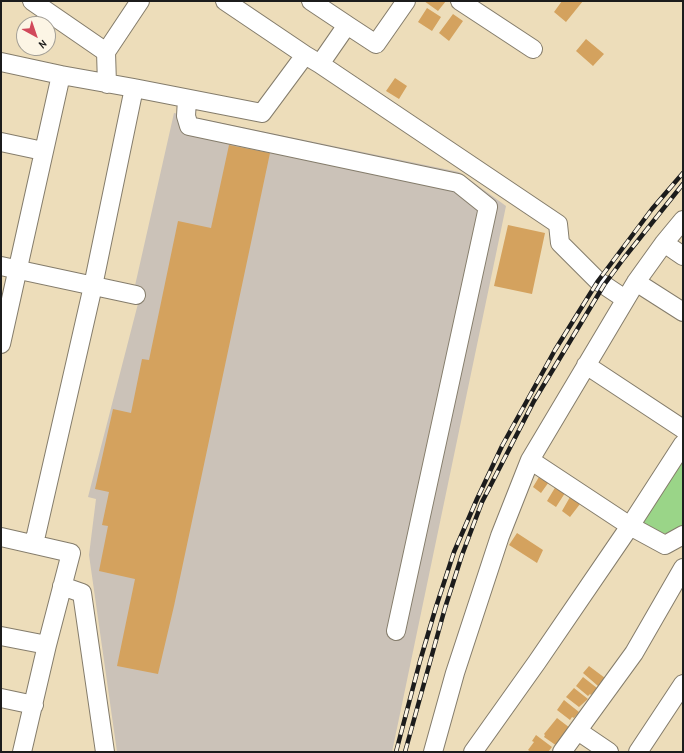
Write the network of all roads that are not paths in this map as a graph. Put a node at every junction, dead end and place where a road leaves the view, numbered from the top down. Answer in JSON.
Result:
{"nodes":[{"id":1,"x":32,"y":1,"type":"edge"},
{"id":2,"x":140,"y":1,"type":"edge"},
{"id":3,"x":225,"y":1,"type":"edge"},
{"id":4,"x":311,"y":1,"type":"edge"},
{"id":5,"x":406,"y":1,"type":"edge"},
{"id":6,"x":460,"y":1,"type":"edge"},
{"id":7,"x":347,"y":25,"type":"junction"},
{"id":8,"x":533,"y":49,"type":"dead end"},
{"id":9,"x":106,"y":52,"type":"junction"},
{"id":10,"x":312,"y":59,"type":"junction"},
{"id":11,"x":1,"y":62,"type":"edge"},
{"id":12,"x":61,"y":75,"type":"junction"},
{"id":13,"x":107,"y":84,"type":"junction"},
{"id":14,"x":134,"y":88,"type":"junction"},
{"id":15,"x":187,"y":99,"type":"junction"},
{"id":16,"x":1,"y":142,"type":"edge"},
{"id":17,"x":43,"y":151,"type":"junction"},
{"id":18,"x":683,"y":220,"type":"edge"},
{"id":19,"x":664,"y":243,"type":"junction"},
{"id":20,"x":683,"y":256,"type":"edge"},
{"id":21,"x":10,"y":268,"type":"edge"},
{"id":22,"x":636,"y":282,"type":"junction"},
{"id":23,"x":93,"y":286,"type":"junction"},
{"id":24,"x":136,"y":295,"type":"dead end"},
{"id":25,"x":625,"y":299,"type":"junction"},
{"id":26,"x":683,"y":312,"type":"edge"},
{"id":27,"x":1,"y":344,"type":"edge"},
{"id":28,"x":586,"y":365,"type":"junction"},
{"id":29,"x":683,"y":429,"type":"edge"},
{"id":30,"x":683,"y":444,"type":"edge"},
{"id":31,"x":530,"y":460,"type":"junction"},
{"id":32,"x":630,"y":526,"type":"junction"},
{"id":33,"x":683,"y":535,"type":"edge"},
{"id":34,"x":1,"y":537,"type":"edge"},
{"id":35,"x":34,"y":544,"type":"junction"},
{"id":36,"x":683,"y":568,"type":"edge"},
{"id":37,"x":62,"y":586,"type":"junction"},
{"id":38,"x":396,"y":631,"type":"dead end"},
{"id":39,"x":1,"y":636,"type":"edge"},
{"id":40,"x":47,"y":645,"type":"junction"},
{"id":41,"x":683,"y":684,"type":"edge"},
{"id":42,"x":1,"y":698,"type":"edge"},
{"id":43,"x":34,"y":705,"type":"junction"},
{"id":44,"x":578,"y":730,"type":"junction"},
{"id":45,"x":22,"y":752,"type":"edge"},
{"id":46,"x":105,"y":752,"type":"edge"},
{"id":47,"x":433,"y":752,"type":"edge"},
{"id":48,"x":473,"y":752,"type":"edge"},
{"id":49,"x":562,"y":752,"type":"edge"},
{"id":50,"x":609,"y":752,"type":"edge"},
{"id":51,"x":638,"y":752,"type":"edge"}],
"edges":[{"from":1,"to":9,"type":"street"},
{"from":2,"to":9,"type":"street"},
{"from":3,"to":10,"type":"street"},
{"from":4,"to":7,"type":"street"},
{"from":5,"to":7,"type":"street"},
{"from":6,"to":8,"type":"street"},
{"from":7,"to":10,"type":"street"},
{"from":9,"to":13,"type":"street"},
{"from":10,"to":15,"type":"street"},
{"from":10,"to":25,"type":"street"},
{"from":11,"to":12,"type":"street"},
{"from":12,"to":13,"type":"street"},
{"from":12,"to":17,"type":"street"},
{"from":13,"to":14,"type":"street"},
{"from":14,"to":15,"type":"street"},
{"from":14,"to":23,"type":"street"},
{"from":15,"to":38,"type":"street"},
{"from":16,"to":17,"type":"street"},
{"from":17,"to":21,"type":"street"},
{"from":18,"to":19,"type":"street"},
{"from":19,"to":20,"type":"street"},
{"from":19,"to":22,"type":"street"},
{"from":21,"to":23,"type":"street"},
{"from":21,"to":27,"type":"street"},
{"from":22,"to":25,"type":"street"},
{"from":22,"to":26,"type":"street"},
{"from":23,"to":24,"type":"street"},
{"from":23,"to":35,"type":"street"},
{"from":25,"to":28,"type":"street"},
{"from":28,"to":29,"type":"street"},
{"from":28,"to":31,"type":"street"},
{"from":30,"to":32,"type":"street"},
{"from":31,"to":32,"type":"street"},
{"from":31,"to":47,"type":"street"},
{"from":32,"to":33,"type":"street"},
{"from":32,"to":48,"type":"street"},
{"from":34,"to":35,"type":"street"},
{"from":35,"to":37,"type":"street"},
{"from":36,"to":44,"type":"street"},
{"from":37,"to":40,"type":"street"},
{"from":37,"to":46,"type":"street"},
{"from":39,"to":40,"type":"street"},
{"from":40,"to":43,"type":"street"},
{"from":41,"to":51,"type":"street"},
{"from":42,"to":43,"type":"street"},
{"from":43,"to":45,"type":"street"},
{"from":44,"to":49,"type":"street"},
{"from":44,"to":50,"type":"street"}]}
